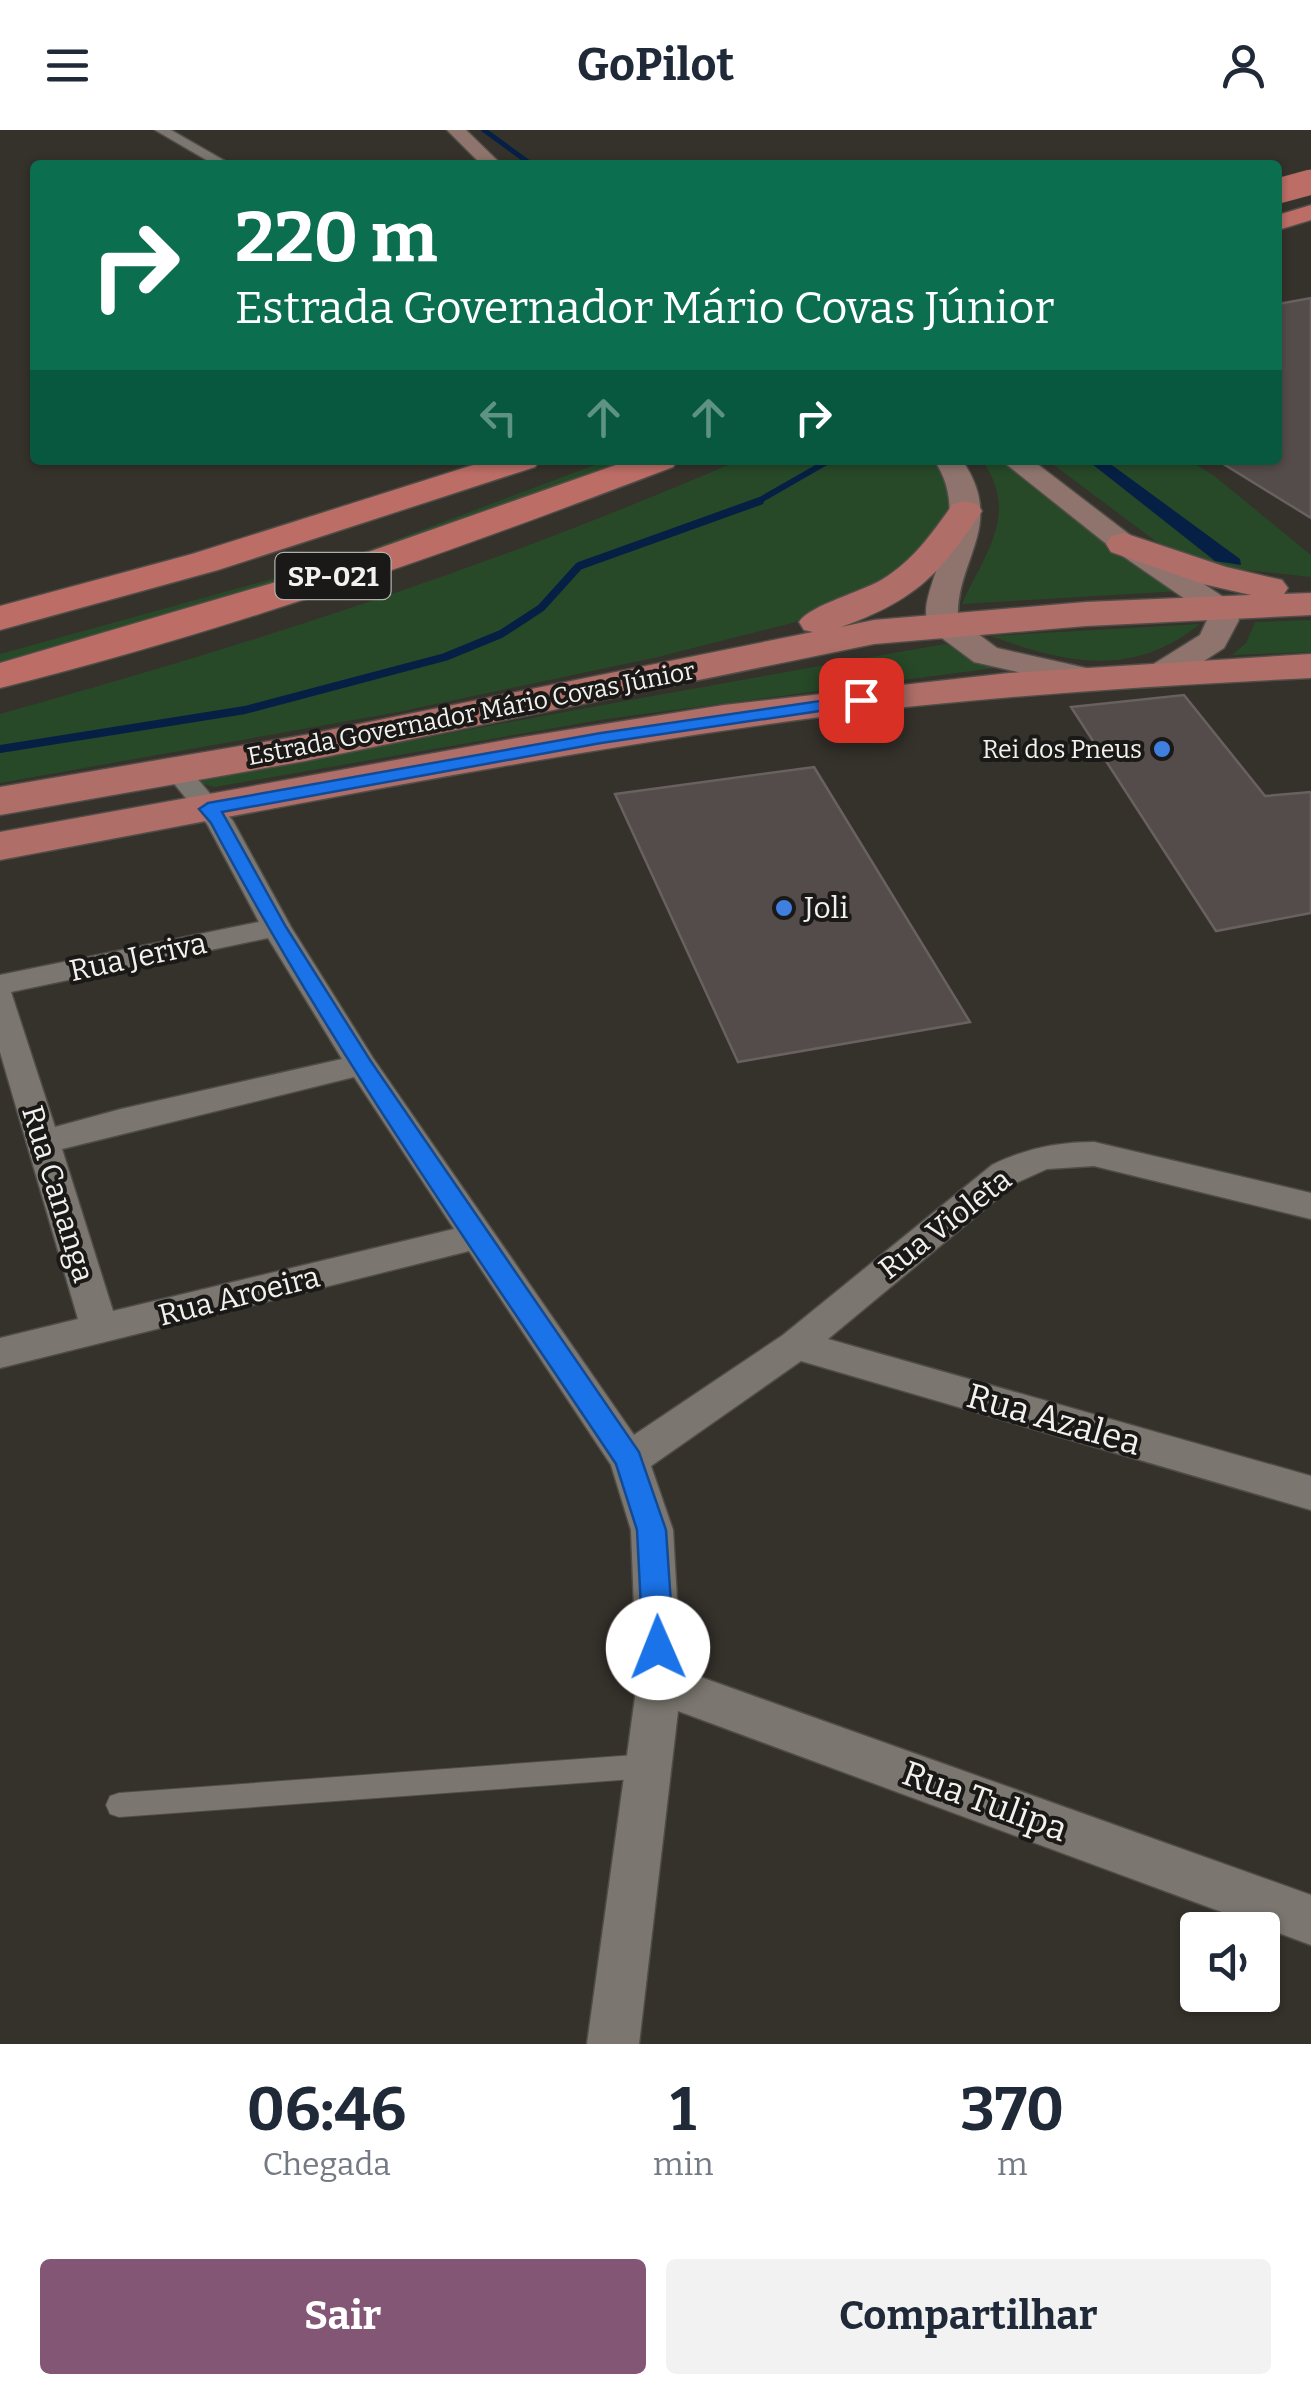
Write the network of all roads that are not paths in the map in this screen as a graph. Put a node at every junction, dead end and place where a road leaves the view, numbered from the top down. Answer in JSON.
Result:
{"nodes":[{"id":1,"x":161,"y":130,"type":"edge"},
{"id":2,"x":456,"y":130,"type":"edge"},
{"id":3,"x":216,"y":160,"type":"edge"},
{"id":4,"x":488,"y":160,"type":"edge"},
{"id":5,"x":1282,"y":182,"type":"edge"},
{"id":6,"x":1311,"y":184,"type":"edge"},
{"id":7,"x":1282,"y":190,"type":"edge"},
{"id":8,"x":1311,"y":212,"type":"edge"},
{"id":9,"x":1282,"y":221,"type":"edge"},
{"id":10,"x":507,"y":465,"type":"edge"},
{"id":11,"x":647,"y":465,"type":"edge"},
{"id":12,"x":951,"y":465,"type":"edge"},
{"id":13,"x":1021,"y":465,"type":"edge"},
{"id":14,"x":965,"y":511,"type":"junction"},
{"id":15,"x":1124,"y":544,"type":"junction"},
{"id":16,"x":1311,"y":596,"type":"edge"},
{"id":17,"x":1311,"y":604,"type":"edge"},
{"id":18,"x":1217,"y":606,"type":"junction"},
{"id":19,"x":0,"y":618,"type":"edge"},
{"id":20,"x":942,"y":624,"type":"junction"},
{"id":21,"x":1311,"y":666,"type":"edge"},
{"id":22,"x":1164,"y":672,"type":"junction"},
{"id":23,"x":0,"y":676,"type":"edge"},
{"id":24,"x":1084,"y":676,"type":"junction"},
{"id":25,"x":550,"y":698,"type":"junction"},
{"id":26,"x":176,"y":770,"type":"junction"},
{"id":27,"x":0,"y":801,"type":"edge"},
{"id":28,"x":208,"y":809,"type":"junction"},
{"id":29,"x":0,"y":846,"type":"edge"},
{"id":30,"x":276,"y":927,"type":"junction"},
{"id":31,"x":0,"y":985,"type":"edge"},
{"id":32,"x":0,"y":1000,"type":"edge"},
{"id":33,"x":362,"y":1065,"type":"junction"},
{"id":34,"x":42,"y":1143,"type":"junction"},
{"id":35,"x":1311,"y":1206,"type":"edge"},
{"id":36,"x":478,"y":1236,"type":"junction"},
{"id":37,"x":100,"y":1331,"type":"junction"},
{"id":38,"x":796,"y":1345,"type":"junction"},
{"id":39,"x":0,"y":1354,"type":"edge"},
{"id":40,"x":629,"y":1460,"type":"junction"},
{"id":41,"x":1311,"y":1492,"type":"edge"},
{"id":42,"x":659,"y":1682,"type":"junction"},
{"id":43,"x":648,"y":1766,"type":"junction"},
{"id":44,"x":119,"y":1805,"type":"dead end"},
{"id":45,"x":1311,"y":1920,"type":"edge"},
{"id":46,"x":613,"y":2044,"type":"edge"}],
"edges":[{"from":1,"to":3,"type":"street"},
{"from":2,"to":4,"type":"main road"},
{"from":5,"to":6,"type":"street"},
{"from":6,"to":7,"type":"highway","bridge":true},
{"from":8,"to":9,"type":"highway"},
{"from":10,"to":19,"type":"highway","number":"SP-021"},
{"from":11,"to":23,"type":"highway","number":"SP-021"},
{"from":12,"to":14,"type":"main road"},
{"from":13,"to":15,"type":"main road"},
{"from":14,"to":20,"type":"main road"},
{"from":14,"to":25,"type":"highway"},
{"from":15,"to":16,"type":"highway"},
{"from":15,"to":18,"type":"main road"},
{"from":17,"to":18,"type":"highway","name":"Estrada Governador Mário Covas Júnior"},
{"from":18,"to":20,"type":"highway","name":"Estrada Governador Mário Covas Júnior"},
{"from":18,"to":22,"type":"main road"},
{"from":20,"to":24,"type":"main road"},
{"from":20,"to":25,"type":"highway","name":"Estrada Governador Mário Covas Júnior"},
{"from":21,"to":22,"type":"highway","name":"Estrada Governador Mário Covas Júnior"},
{"from":22,"to":24,"type":"highway","name":"Estrada Governador Mário Covas Júnior"},
{"from":24,"to":28,"type":"highway","name":"Estrada Governador Mário Covas Júnior"},
{"from":25,"to":26,"type":"highway","name":"Estrada Governador Mário Covas Júnior"},
{"from":26,"to":27,"type":"highway","name":"Estrada Governador Mário Covas Júnior"},
{"from":26,"to":28,"type":"street"},
{"from":28,"to":29,"type":"highway","name":"Estrada Governador Mário Covas Júnior"},
{"from":28,"to":30,"type":"street"},
{"from":30,"to":31,"type":"street","name":"Rua Jeriva"},
{"from":30,"to":33,"type":"street"},
{"from":32,"to":34,"type":"street","name":"Rua Cananga"},
{"from":33,"to":34,"type":"street"},
{"from":33,"to":36,"type":"street"},
{"from":34,"to":37,"type":"street","name":"Rua Cananga"},
{"from":35,"to":38,"type":"street","name":"Rua Violeta"},
{"from":36,"to":37,"type":"street","name":"Rua Aroeira"},
{"from":36,"to":40,"type":"street"},
{"from":37,"to":39,"type":"street","name":"Rua Aroeira"},
{"from":38,"to":40,"type":"street","name":"Rua Violeta"},
{"from":38,"to":41,"type":"street","name":"Rua Azalea"},
{"from":40,"to":42,"type":"street"},
{"from":42,"to":43,"type":"street"},
{"from":42,"to":45,"type":"street","name":"Rua Tulipa"},
{"from":43,"to":44,"type":"lane"},
{"from":43,"to":46,"type":"street"}]}
